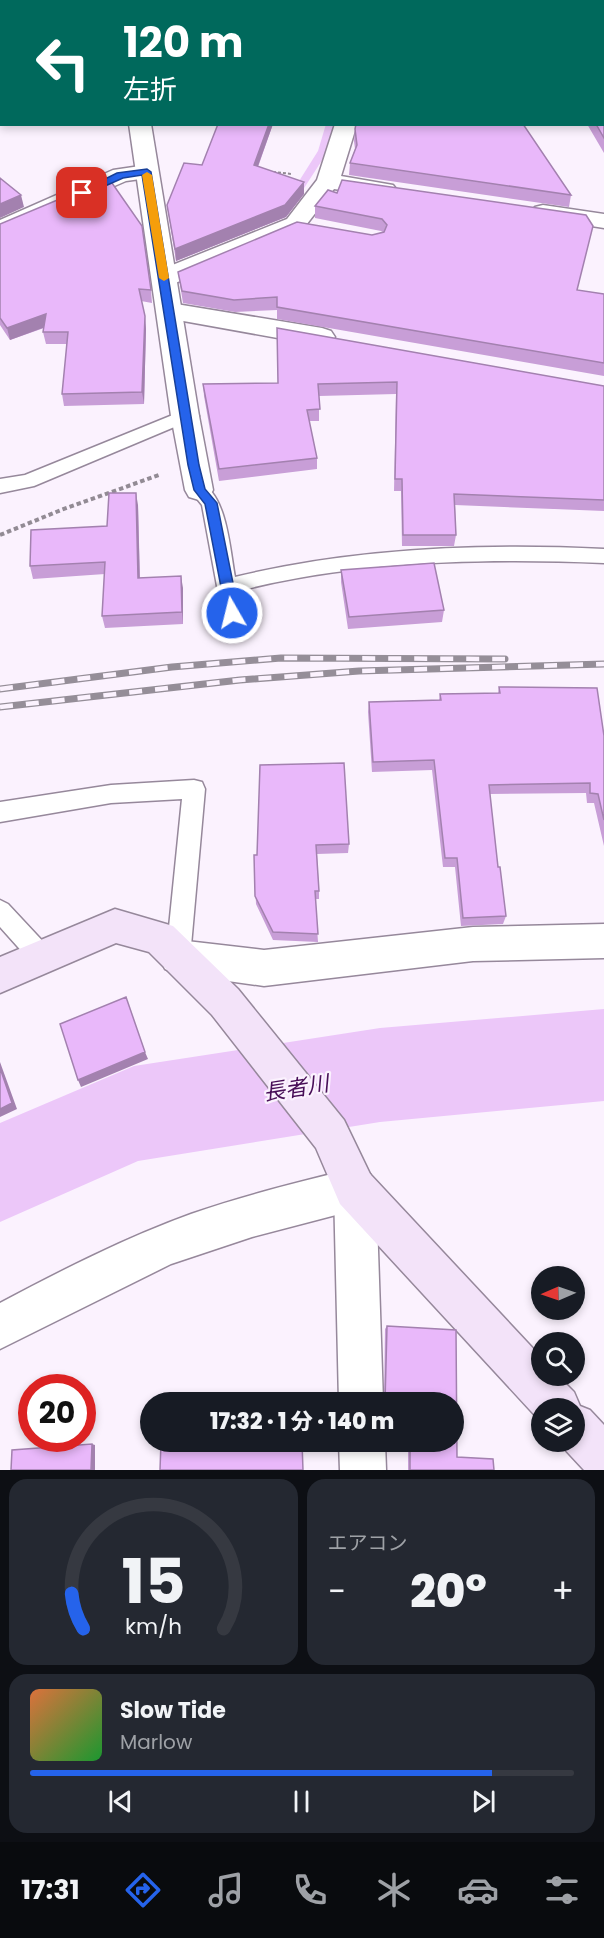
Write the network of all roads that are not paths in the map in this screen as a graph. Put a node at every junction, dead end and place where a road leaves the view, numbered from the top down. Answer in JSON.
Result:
{"nodes":[{"id":1,"x":140,"y":126,"type":"edge"},
{"id":2,"x":345,"y":126,"type":"edge"},
{"id":3,"x":147,"y":172,"type":"junction"},
{"id":4,"x":328,"y":181,"type":"junction"},
{"id":5,"x":408,"y":193,"type":"edge"},
{"id":6,"x":523,"y":210,"type":"edge"},
{"id":7,"x":604,"y":221,"type":"edge"},
{"id":8,"x":0,"y":229,"type":"edge"},
{"id":9,"x":164,"y":278,"type":"junction"},
{"id":10,"x":170,"y":311,"type":"junction"},
{"id":11,"x":345,"y":341,"type":"edge"},
{"id":12,"x":185,"y":416,"type":"junction"},
{"id":13,"x":0,"y":473,"type":"edge"},
{"id":14,"x":0,"y":486,"type":"edge"},
{"id":15,"x":200,"y":490,"type":"joint"},
{"id":16,"x":604,"y":556,"type":"edge"},
{"id":17,"x":229,"y":586,"type":"junction"},
{"id":18,"x":232,"y":613,"type":"dead end"},
{"id":19,"x":0,"y":812,"type":"edge"},
{"id":20,"x":0,"y":912,"type":"edge"},
{"id":21,"x":604,"y":941,"type":"edge"},
{"id":22,"x":42,"y":957,"type":"junction"},
{"id":23,"x":178,"y":957,"type":"junction"},
{"id":24,"x":0,"y":975,"type":"edge"},
{"id":25,"x":355,"y":1189,"type":"junction"},
{"id":26,"x":0,"y":1327,"type":"edge"},
{"id":27,"x":361,"y":1392,"type":"edge"},
{"id":28,"x":549,"y":1398,"type":"edge"},
{"id":29,"x":585,"y":1438,"type":"edge"},
{"id":30,"x":362,"y":1452,"type":"edge"},
{"id":31,"x":604,"y":1458,"type":"edge"},
{"id":32,"x":363,"y":1470,"type":"edge"}],
"edges":[{"from":1,"to":3,"type":"street"},
{"from":2,"to":4,"type":"street"},
{"from":3,"to":8,"type":"street"},
{"from":3,"to":9,"type":"street"},
{"from":4,"to":5,"type":"street"},
{"from":4,"to":9,"type":"street"},
{"from":6,"to":7,"type":"street"},
{"from":9,"to":10,"type":"street"},
{"from":10,"to":11,"type":"street"},
{"from":10,"to":12,"type":"street"},
{"from":12,"to":13,"type":"lane"},
{"from":12,"to":14,"type":"lane"},
{"from":12,"to":15,"type":"street"},
{"from":15,"to":17,"type":"lane"},
{"from":16,"to":17,"type":"lane"},
{"from":17,"to":18,"type":"lane"},
{"from":19,"to":23,"type":"lane"},
{"from":20,"to":22,"type":"lane"},
{"from":21,"to":23,"type":"street"},
{"from":22,"to":23,"type":"main road"},
{"from":22,"to":24,"type":"main road"},
{"from":23,"to":25,"type":"main road"},
{"from":25,"to":26,"type":"street"},
{"from":25,"to":27,"type":"street"},
{"from":25,"to":28,"type":"main road"},
{"from":29,"to":31,"type":"main road"},
{"from":30,"to":32,"type":"street"}]}
